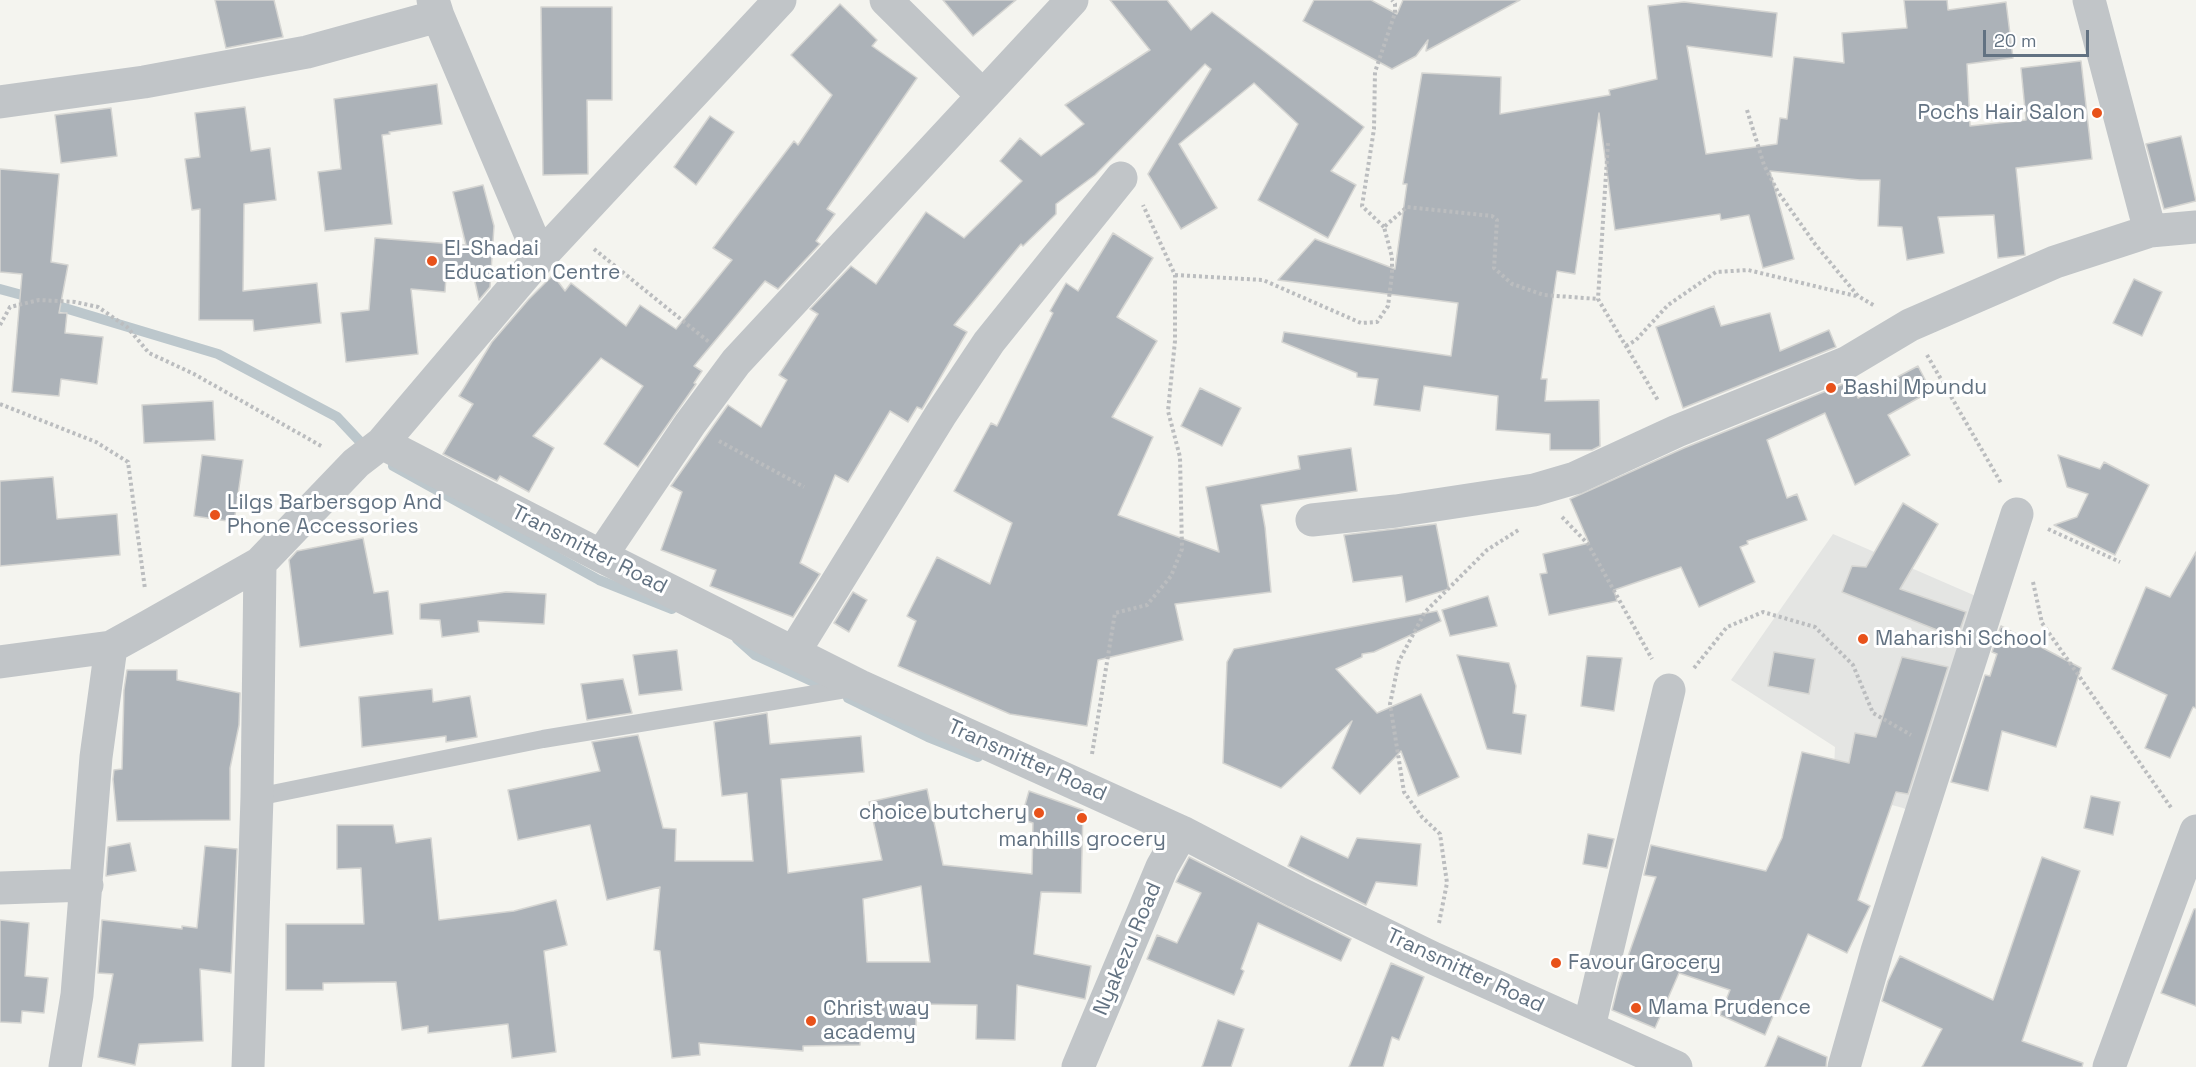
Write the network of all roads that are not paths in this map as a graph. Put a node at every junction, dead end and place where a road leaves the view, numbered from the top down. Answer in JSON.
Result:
{"nodes":[{"id":1,"x":780,"y":0,"type":"edge"},
{"id":2,"x":886,"y":0,"type":"edge"},
{"id":3,"x":1072,"y":0,"type":"edge"},
{"id":4,"x":2089,"y":0,"type":"edge"},
{"id":5,"x":436,"y":8,"type":"edge"},
{"id":6,"x":983,"y":96,"type":"junction"},
{"id":7,"x":0,"y":102,"type":"edge"},
{"id":8,"x":1121,"y":178,"type":"road end"},
{"id":9,"x":2196,"y":227,"type":"edge"},
{"id":10,"x":2150,"y":231,"type":"junction"},
{"id":11,"x":540,"y":257,"type":"junction"},
{"id":12,"x":382,"y":444,"type":"junction"},
{"id":13,"x":2017,"y":514,"type":"road end"},
{"id":14,"x":1312,"y":520,"type":"dead end"},
{"id":15,"x":601,"y":556,"type":"junction"},
{"id":16,"x":260,"y":563,"type":"junction"},
{"id":17,"x":111,"y":647,"type":"junction"},
{"id":18,"x":794,"y":652,"type":"junction"},
{"id":19,"x":0,"y":662,"type":"edge"},
{"id":20,"x":860,"y":686,"type":"junction"},
{"id":21,"x":1669,"y":690,"type":"road end"},
{"id":22,"x":257,"y":797,"type":"junction"},
{"id":23,"x":1182,"y":832,"type":"junction"},
{"id":24,"x":2194,"y":835,"type":"edge"},
{"id":25,"x":87,"y":885,"type":"junction"},
{"id":26,"x":0,"y":888,"type":"edge"},
{"id":27,"x":1589,"y":1027,"type":"junction"},
{"id":28,"x":56,"y":1066,"type":"edge"},
{"id":29,"x":248,"y":1067,"type":"edge"},
{"id":30,"x":1078,"y":1067,"type":"edge"},
{"id":31,"x":1676,"y":1067,"type":"edge"},
{"id":32,"x":1844,"y":1067,"type":"edge"},
{"id":33,"x":2109,"y":1067,"type":"edge"}],
"edges":[{"from":1,"to":11,"type":"street"},
{"from":2,"to":6,"type":"street"},
{"from":3,"to":6,"type":"street"},
{"from":4,"to":10,"type":"street"},
{"from":5,"to":7,"type":"street"},
{"from":5,"to":11,"type":"street"},
{"from":6,"to":15,"type":"street"},
{"from":8,"to":18,"type":"street"},
{"from":9,"to":10,"type":"street"},
{"from":10,"to":14,"type":"street"},
{"from":11,"to":12,"type":"street"},
{"from":12,"to":15,"type":"street","name":"Transmitter Road"},
{"from":12,"to":16,"type":"street"},
{"from":13,"to":32,"type":"street"},
{"from":15,"to":18,"type":"street","name":"Transmitter Road"},
{"from":16,"to":17,"type":"street"},
{"from":16,"to":22,"type":"street"},
{"from":17,"to":19,"type":"street"},
{"from":17,"to":25,"type":"street"},
{"from":18,"to":20,"type":"street","name":"Transmitter Road"},
{"from":20,"to":22,"type":"lane"},
{"from":20,"to":23,"type":"street","name":"Transmitter Road"},
{"from":21,"to":27,"type":"street"},
{"from":22,"to":29,"type":"street"},
{"from":23,"to":27,"type":"street","name":"Transmitter Road"},
{"from":23,"to":30,"type":"street","name":"Nyakezu Road"},
{"from":24,"to":33,"type":"street"},
{"from":25,"to":26,"type":"street"},
{"from":25,"to":28,"type":"street"},
{"from":27,"to":31,"type":"street","name":"Transmitter Road"}]}
